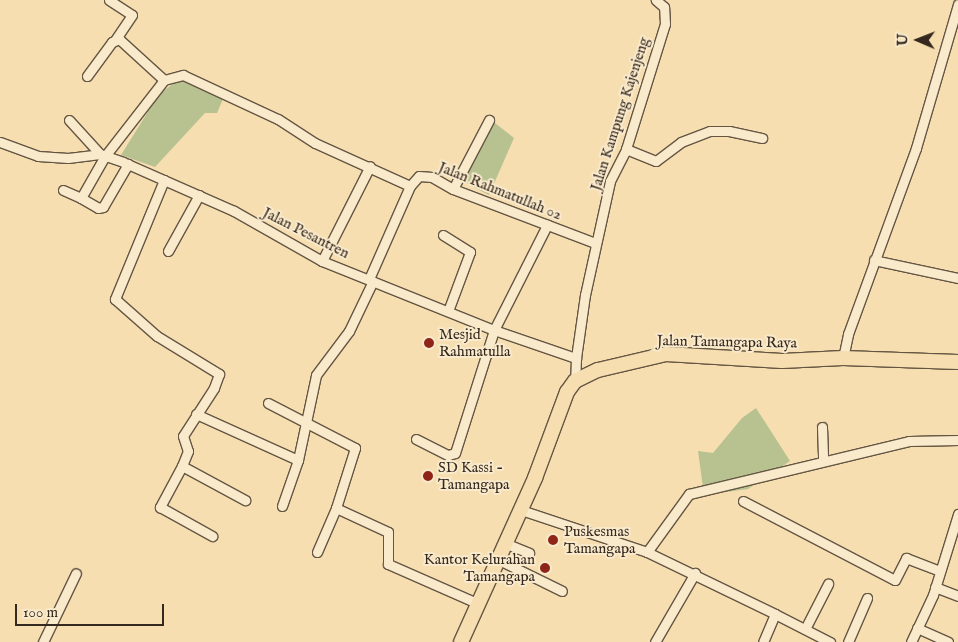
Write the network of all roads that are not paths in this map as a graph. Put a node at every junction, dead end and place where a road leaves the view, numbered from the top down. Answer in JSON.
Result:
{"nodes":[{"id":1,"x":109,"y":0,"type":"edge"},
{"id":2,"x":656,"y":0,"type":"edge"},
{"id":3,"x":958,"y":4,"type":"edge"},
{"id":4,"x":116,"y":38,"type":"junction"},
{"id":5,"x":86,"y":76,"type":"dead end"},
{"id":6,"x":164,"y":80,"type":"junction"},
{"id":7,"x":69,"y":120,"type":"dead end"},
{"id":8,"x":489,"y":120,"type":"dead end"},
{"id":9,"x":762,"y":138,"type":"dead end"},
{"id":10,"x":0,"y":142,"type":"edge"},
{"id":11,"x":626,"y":150,"type":"junction"},
{"id":12,"x":103,"y":155,"type":"junction"},
{"id":13,"x":128,"y":164,"type":"junction"},
{"id":14,"x":370,"y":166,"type":"junction"},
{"id":15,"x":164,"y":180,"type":"junction"},
{"id":16,"x":410,"y":186,"type":"junction"},
{"id":17,"x":452,"y":189,"type":"junction"},
{"id":18,"x":63,"y":190,"type":"dead end"},
{"id":19,"x":199,"y":195,"type":"junction"},
{"id":20,"x":81,"y":198,"type":"junction"},
{"id":21,"x":547,"y":225,"type":"junction"},
{"id":22,"x":443,"y":235,"type":"dead end"},
{"id":23,"x":595,"y":243,"type":"junction"},
{"id":24,"x":168,"y":251,"type":"dead end"},
{"id":25,"x":874,"y":260,"type":"junction"},
{"id":26,"x":322,"y":261,"type":"junction"},
{"id":27,"x":958,"y":278,"type":"edge"},
{"id":28,"x":371,"y":280,"type":"junction"},
{"id":29,"x":448,"y":311,"type":"junction"},
{"id":30,"x":494,"y":330,"type":"junction"},
{"id":31,"x":576,"y":358,"type":"junction"},
{"id":32,"x":843,"y":358,"type":"junction"},
{"id":33,"x":958,"y":362,"type":"edge"},
{"id":34,"x":575,"y":382,"type":"junction"},
{"id":35,"x":268,"y":402,"type":"dead end"},
{"id":36,"x":196,"y":414,"type":"junction"},
{"id":37,"x":306,"y":424,"type":"junction"},
{"id":38,"x":822,"y":426,"type":"dead end"},
{"id":39,"x":416,"y":439,"type":"dead end"},
{"id":40,"x":958,"y":440,"type":"edge"},
{"id":41,"x":298,"y":460,"type":"junction"},
{"id":42,"x":823,"y":460,"type":"junction"},
{"id":43,"x":182,"y":466,"type":"junction"},
{"id":44,"x":245,"y":500,"type":"dead end"},
{"id":45,"x":743,"y":501,"type":"dead end"},
{"id":46,"x":282,"y":506,"type":"dead end"},
{"id":47,"x":336,"y":508,"type":"junction"},
{"id":48,"x":521,"y":510,"type":"junction"},
{"id":49,"x":958,"y":514,"type":"edge"},
{"id":50,"x":212,"y":536,"type":"dead end"},
{"id":51,"x":507,"y":544,"type":"junction"},
{"id":52,"x":318,"y":552,"type":"dead end"},
{"id":53,"x":647,"y":552,"type":"junction"},
{"id":54,"x":529,"y":553,"type":"dead end"},
{"id":55,"x":499,"y":560,"type":"junction"},
{"id":56,"x":940,"y":571,"type":"junction"},
{"id":57,"x":76,"y":573,"type":"dead end"},
{"id":58,"x":695,"y":573,"type":"junction"},
{"id":59,"x":828,"y":584,"type":"dead end"},
{"id":60,"x":935,"y":587,"type":"junction"},
{"id":61,"x":562,"y":590,"type":"dead end"},
{"id":62,"x":958,"y":596,"type":"edge"},
{"id":63,"x":867,"y":598,"type":"dead end"},
{"id":64,"x":479,"y":604,"type":"junction"},
{"id":65,"x":775,"y":614,"type":"junction"},
{"id":66,"x":916,"y":628,"type":"junction"},
{"id":67,"x":805,"y":629,"type":"junction"},
{"id":68,"x":43,"y":642,"type":"edge"},
{"id":69,"x":461,"y":642,"type":"edge"},
{"id":70,"x":655,"y":642,"type":"edge"},
{"id":71,"x":763,"y":642,"type":"edge"},
{"id":72,"x":830,"y":642,"type":"edge"},
{"id":73,"x":848,"y":642,"type":"edge"},
{"id":74,"x":911,"y":642,"type":"edge"},
{"id":75,"x":948,"y":642,"type":"edge"}],
"edges":[{"from":1,"to":4,"type":"street"},
{"from":2,"to":11,"type":"street","name":"Jalan Kampung Kajenjeng"},
{"from":3,"to":25,"type":"street"},
{"from":4,"to":5,"type":"street"},
{"from":4,"to":6,"type":"street"},
{"from":6,"to":12,"type":"street"},
{"from":6,"to":14,"type":"street"},
{"from":7,"to":12,"type":"street"},
{"from":8,"to":17,"type":"street"},
{"from":9,"to":11,"type":"street"},
{"from":10,"to":12,"type":"street","name":"Jalan Pesantren"},
{"from":11,"to":23,"type":"street","name":"Jalan Kampung Kajenjeng"},
{"from":12,"to":13,"type":"street","name":"Jalan Pesantren"},
{"from":12,"to":20,"type":"street"},
{"from":13,"to":15,"type":"street","name":"Jalan Pesantren"},
{"from":13,"to":20,"type":"street"},
{"from":14,"to":16,"type":"street"},
{"from":14,"to":26,"type":"street"},
{"from":15,"to":19,"type":"street","name":"Jalan Pesantren"},
{"from":15,"to":36,"type":"street"},
{"from":16,"to":17,"type":"street","name":"Jalan Rahmatullah 02"},
{"from":16,"to":28,"type":"street"},
{"from":17,"to":21,"type":"street","name":"Jalan Rahmatullah 02"},
{"from":18,"to":20,"type":"street"},
{"from":19,"to":24,"type":"street"},
{"from":19,"to":26,"type":"street","name":"Jalan Pesantren"},
{"from":21,"to":23,"type":"street","name":"Jalan Rahmatullah 02"},
{"from":21,"to":30,"type":"street"},
{"from":22,"to":29,"type":"street"},
{"from":23,"to":31,"type":"street","name":"Jalan Kampung Kajenjeng"},
{"from":25,"to":27,"type":"street"},
{"from":25,"to":32,"type":"street"},
{"from":26,"to":28,"type":"street","name":"Jalan Pesantren"},
{"from":28,"to":29,"type":"street","name":"Jalan Pesantren"},
{"from":28,"to":37,"type":"street"},
{"from":29,"to":30,"type":"street","name":"Jalan Pesantren"},
{"from":30,"to":31,"type":"street","name":"Jalan Pesantren"},
{"from":30,"to":39,"type":"street"},
{"from":31,"to":34,"type":"street"},
{"from":32,"to":33,"type":"main road","name":"Jalan Tamangapa Raya"},
{"from":32,"to":34,"type":"main road","name":"Jalan Tamangapa Raya"},
{"from":34,"to":48,"type":"main road"},
{"from":35,"to":37,"type":"street"},
{"from":36,"to":41,"type":"street"},
{"from":36,"to":43,"type":"street"},
{"from":37,"to":41,"type":"street"},
{"from":37,"to":47,"type":"street"},
{"from":38,"to":42,"type":"street"},
{"from":40,"to":42,"type":"street"},
{"from":41,"to":46,"type":"street"},
{"from":42,"to":53,"type":"street"},
{"from":43,"to":44,"type":"street"},
{"from":43,"to":50,"type":"street"},
{"from":45,"to":56,"type":"street"},
{"from":47,"to":52,"type":"street"},
{"from":47,"to":64,"type":"street"},
{"from":48,"to":51,"type":"main road"},
{"from":48,"to":53,"type":"street"},
{"from":49,"to":56,"type":"street"},
{"from":51,"to":54,"type":"street"},
{"from":51,"to":55,"type":"main road"},
{"from":53,"to":58,"type":"street"},
{"from":55,"to":61,"type":"street"},
{"from":55,"to":64,"type":"main road"},
{"from":56,"to":60,"type":"street"},
{"from":57,"to":68,"type":"street"},
{"from":58,"to":65,"type":"street"},
{"from":58,"to":70,"type":"street"},
{"from":59,"to":67,"type":"street"},
{"from":60,"to":62,"type":"street"},
{"from":60,"to":66,"type":"street"},
{"from":63,"to":73,"type":"street"},
{"from":64,"to":69,"type":"main road"},
{"from":65,"to":67,"type":"street"},
{"from":65,"to":71,"type":"street"},
{"from":66,"to":74,"type":"street"},
{"from":66,"to":75,"type":"street"},
{"from":67,"to":72,"type":"street"}]}
